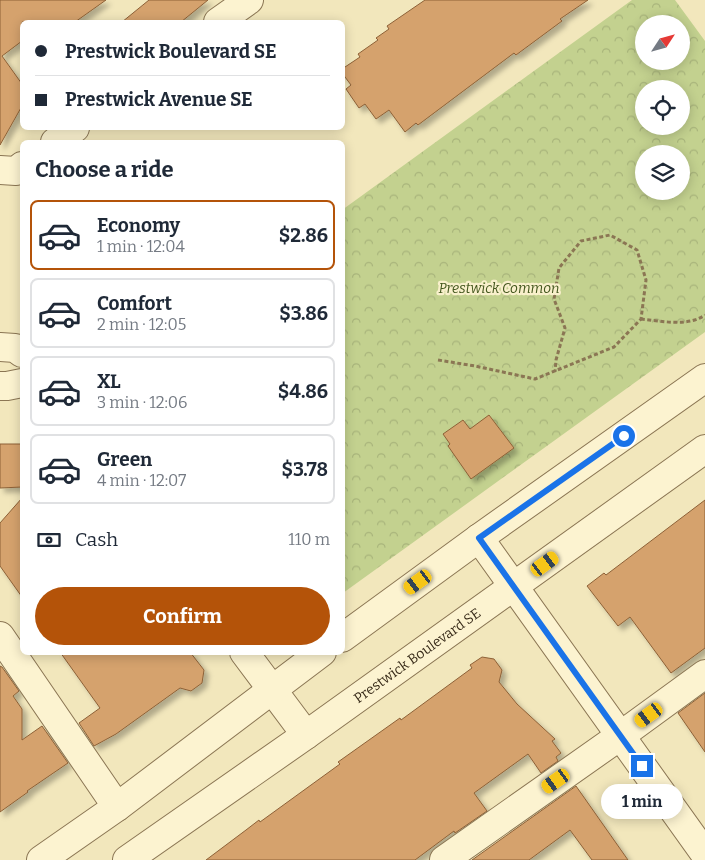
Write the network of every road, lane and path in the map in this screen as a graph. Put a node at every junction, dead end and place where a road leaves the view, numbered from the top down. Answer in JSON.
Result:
{"nodes":[{"id":1,"x":249,"y":0,"type":"edge"},
{"id":2,"x":221,"y":20,"type":"edge"},
{"id":3,"x":72,"y":130,"type":"edge"},
{"id":4,"x":58,"y":140,"type":"edge"},
{"id":5,"x":20,"y":168,"type":"edge"},
{"id":6,"x":0,"y":170,"type":"edge"},
{"id":7,"x":705,"y":315,"type":"edge"},
{"id":8,"x":641,"y":319,"type":"junction"},
{"id":9,"x":0,"y":347,"type":"edge"},
{"id":10,"x":20,"y":352,"type":"edge"},
{"id":11,"x":438,"y":360,"type":"dead end"},
{"id":12,"x":555,"y":372,"type":"junction"},
{"id":13,"x":705,"y":378,"type":"edge"},
{"id":14,"x":20,"y":383,"type":"edge"},
{"id":15,"x":0,"y":386,"type":"edge"},
{"id":16,"x":705,"y":449,"type":"edge"},
{"id":17,"x":479,"y":538,"type":"junction"},
{"id":18,"x":513,"y":587,"type":"junction"},
{"id":19,"x":345,"y":636,"type":"edge"},
{"id":20,"x":0,"y":637,"type":"edge"},
{"id":21,"x":246,"y":655,"type":"edge"},
{"id":22,"x":318,"y":655,"type":"edge"},
{"id":23,"x":705,"y":674,"type":"edge"},
{"id":24,"x":271,"y":690,"type":"junction"},
{"id":25,"x":306,"y":735,"type":"junction"},
{"id":26,"x":620,"y":736,"type":"junction"},
{"id":27,"x":117,"y":807,"type":"junction"},
{"id":28,"x":705,"y":854,"type":"edge"},
{"id":29,"x":40,"y":860,"type":"edge"},
{"id":30,"x":127,"y":860,"type":"edge"},
{"id":31,"x":444,"y":860,"type":"edge"}],
"edges":[{"from":1,"to":2,"type":"street"},
{"from":3,"to":4,"type":"street"},
{"from":5,"to":6,"type":"street"},
{"from":7,"to":8,"type":"path"},
{"from":8,"to":12,"type":"path"},
{"from":8,"to":12,"type":"path"},
{"from":9,"to":10,"type":"street"},
{"from":11,"to":12,"type":"path"},
{"from":13,"to":17,"type":"street"},
{"from":14,"to":15,"type":"street"},
{"from":16,"to":18,"type":"street","name":"Prestwick Boulevard SE"},
{"from":17,"to":18,"type":"street"},
{"from":17,"to":19,"type":"street"},
{"from":18,"to":25,"type":"street","name":"Prestwick Boulevard SE"},
{"from":18,"to":26,"type":"street"},
{"from":20,"to":27,"type":"street"},
{"from":21,"to":24,"type":"street"},
{"from":22,"to":24,"type":"street"},
{"from":23,"to":26,"type":"street"},
{"from":24,"to":25,"type":"street"},
{"from":24,"to":27,"type":"street"},
{"from":25,"to":30,"type":"street","name":"Prestwick Boulevard SE"},
{"from":26,"to":28,"type":"street"},
{"from":26,"to":31,"type":"street"},
{"from":27,"to":29,"type":"street"}]}
